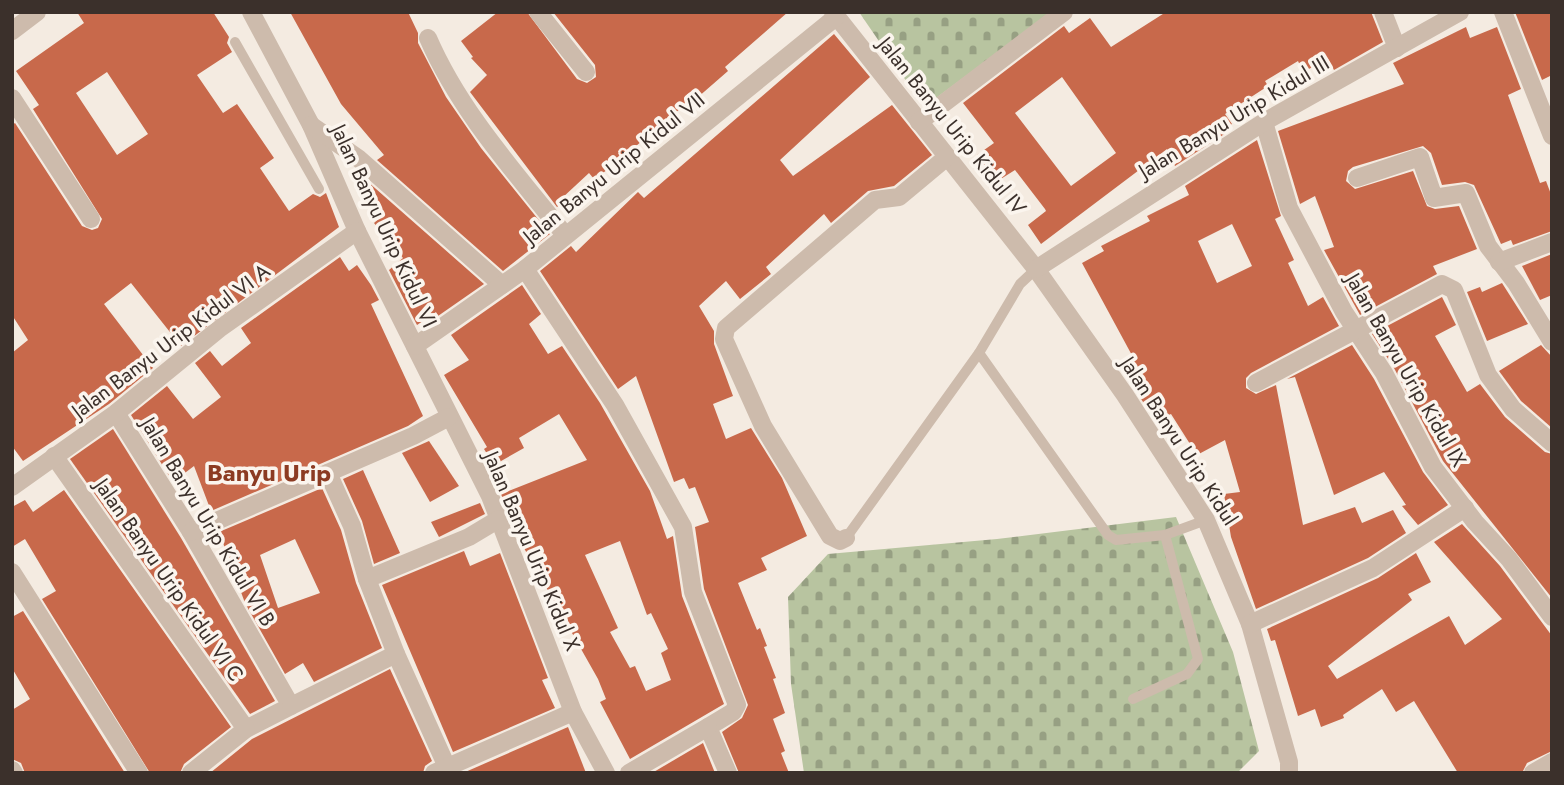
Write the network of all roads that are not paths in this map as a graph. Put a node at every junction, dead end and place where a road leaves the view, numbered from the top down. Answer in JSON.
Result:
{"nodes":[{"id":1,"x":37,"y":12,"type":"edge"},
{"id":2,"x":251,"y":12,"type":"edge"},
{"id":3,"x":538,"y":12,"type":"edge"},
{"id":4,"x":1064,"y":12,"type":"edge"},
{"id":5,"x":1383,"y":12,"type":"edge"},
{"id":6,"x":1460,"y":12,"type":"edge"},
{"id":7,"x":1503,"y":12,"type":"edge"},
{"id":8,"x":834,"y":15,"type":"edge"},
{"id":9,"x":12,"y":31,"type":"edge"},
{"id":10,"x":428,"y":38,"type":"dead end"},
{"id":11,"x":235,"y":42,"type":"dead end"},
{"id":12,"x":1396,"y":48,"type":"junction"},
{"id":13,"x":586,"y":72,"type":"dead end"},
{"id":14,"x":12,"y":99,"type":"edge"},
{"id":15,"x":302,"y":109,"type":"junction"},
{"id":16,"x":280,"y":121,"type":"junction"},
{"id":17,"x":919,"y":122,"type":"junction"},
{"id":18,"x":1264,"y":122,"type":"junction"},
{"id":19,"x":311,"y":125,"type":"junction"},
{"id":20,"x":1552,"y":136,"type":"edge"},
{"id":21,"x":947,"y":157,"type":"junction"},
{"id":22,"x":1357,"y":178,"type":"dead end"},
{"id":23,"x":319,"y":190,"type":"dead end"},
{"id":24,"x":91,"y":219,"type":"dead end"},
{"id":25,"x":357,"y":231,"type":"junction"},
{"id":26,"x":565,"y":235,"type":"junction"},
{"id":27,"x":1552,"y":242,"type":"edge"},
{"id":28,"x":1499,"y":262,"type":"junction"},
{"id":29,"x":525,"y":269,"type":"junction"},
{"id":30,"x":1037,"y":269,"type":"junction"},
{"id":31,"x":502,"y":285,"type":"junction"},
{"id":32,"x":1356,"y":330,"type":"junction"},
{"id":33,"x":1552,"y":342,"type":"edge"},
{"id":34,"x":415,"y":346,"type":"junction"},
{"id":35,"x":979,"y":353,"type":"junction"},
{"id":36,"x":1256,"y":383,"type":"dead end"},
{"id":37,"x":116,"y":414,"type":"junction"},
{"id":38,"x":449,"y":417,"type":"junction"},
{"id":39,"x":1552,"y":443,"type":"edge"},
{"id":40,"x":54,"y":456,"type":"junction"},
{"id":41,"x":328,"y":473,"type":"junction"},
{"id":42,"x":12,"y":487,"type":"edge"},
{"id":43,"x":1465,"y":508,"type":"junction"},
{"id":44,"x":499,"y":520,"type":"junction"},
{"id":45,"x":1206,"y":520,"type":"junction"},
{"id":46,"x":191,"y":532,"type":"junction"},
{"id":47,"x":1165,"y":535,"type":"junction"},
{"id":48,"x":846,"y":538,"type":"joint"},
{"id":49,"x":12,"y":572,"type":"edge"},
{"id":50,"x":368,"y":579,"type":"junction"},
{"id":51,"x":1552,"y":617,"type":"edge"},
{"id":52,"x":1250,"y":624,"type":"junction"},
{"id":53,"x":396,"y":654,"type":"junction"},
{"id":54,"x":286,"y":699,"type":"junction"},
{"id":55,"x":1133,"y":699,"type":"dead end"},
{"id":56,"x":573,"y":712,"type":"junction"},
{"id":57,"x":708,"y":727,"type":"junction"},
{"id":58,"x":246,"y":729,"type":"junction"},
{"id":59,"x":1552,"y":762,"type":"edge"},
{"id":60,"x":440,"y":770,"type":"edge"},
{"id":61,"x":139,"y":773,"type":"edge"},
{"id":62,"x":191,"y":773,"type":"edge"},
{"id":63,"x":606,"y":773,"type":"edge"},
{"id":64,"x":629,"y":773,"type":"edge"},
{"id":65,"x":728,"y":773,"type":"edge"},
{"id":66,"x":1289,"y":773,"type":"edge"},
{"id":67,"x":1533,"y":773,"type":"edge"}],
"edges":[{"from":1,"to":9,"type":"street"},
{"from":2,"to":15,"type":"street","name":"Jalan Banyu Urip Kidul VI"},
{"from":3,"to":13,"type":"street"},
{"from":4,"to":17,"type":"street"},
{"from":5,"to":12,"type":"street"},
{"from":6,"to":12,"type":"street","name":"Jalan Banyu Urip Kidul III"},
{"from":7,"to":20,"type":"street"},
{"from":8,"to":17,"type":"street","name":"Jalan Banyu Urip Kidul IV"},
{"from":8,"to":26,"type":"street","name":"Jalan Banyu Urip Kidul VII"},
{"from":10,"to":26,"type":"street"},
{"from":11,"to":16,"type":"lane"},
{"from":12,"to":18,"type":"street","name":"Jalan Banyu Urip Kidul III"},
{"from":14,"to":24,"type":"street"},
{"from":15,"to":16,"type":"lane"},
{"from":15,"to":19,"type":"street","name":"Jalan Banyu Urip Kidul VI"},
{"from":16,"to":23,"type":"lane"},
{"from":17,"to":21,"type":"street","name":"Jalan Banyu Urip Kidul IV"},
{"from":18,"to":30,"type":"street","name":"Jalan Banyu Urip Kidul III"},
{"from":18,"to":32,"type":"street","name":"Jalan Banyu Urip Kidul IX"},
{"from":19,"to":25,"type":"street","name":"Jalan Banyu Urip Kidul VI"},
{"from":19,"to":31,"type":"street","name":"Jalan Banyu Urip Kidul VI"},
{"from":21,"to":30,"type":"street","name":"Jalan Banyu Urip Kidul IV"},
{"from":21,"to":48,"type":"street"},
{"from":22,"to":28,"type":"street"},
{"from":25,"to":34,"type":"street","name":"Jalan Banyu Urip Kidul VI"},
{"from":25,"to":37,"type":"street","name":"Jalan Banyu Urip Kidul VI A"},
{"from":26,"to":29,"type":"street","name":"Jalan Banyu Urip Kidul VII"},
{"from":27,"to":28,"type":"street"},
{"from":28,"to":33,"type":"street"},
{"from":29,"to":31,"type":"street","name":"Jalan Banyu Urip Kidul VII"},
{"from":29,"to":57,"type":"street"},
{"from":30,"to":35,"type":"lane"},
{"from":30,"to":45,"type":"street","name":"Jalan Banyu Urip Kidul"},
{"from":31,"to":34,"type":"street","name":"Jalan Banyu Urip Kidul VII"},
{"from":32,"to":36,"type":"street"},
{"from":32,"to":39,"type":"street"},
{"from":32,"to":43,"type":"street","name":"Jalan Banyu Urip Kidul IX"},
{"from":34,"to":38,"type":"street","name":"Jalan Banyu Urip Kidul X"},
{"from":35,"to":47,"type":"lane"},
{"from":35,"to":48,"type":"lane"},
{"from":37,"to":40,"type":"street","name":"Jalan Banyu Urip Kidul VI A"},
{"from":37,"to":46,"type":"street","name":"Jalan Banyu Urip Kidul VI B"},
{"from":38,"to":41,"type":"street"},
{"from":38,"to":44,"type":"street","name":"Jalan Banyu Urip Kidul X"},
{"from":40,"to":42,"type":"street","name":"Jalan Banyu Urip Kidul VI A"},
{"from":40,"to":58,"type":"street","name":"Jalan Banyu Urip Kidul VI C"},
{"from":41,"to":46,"type":"street"},
{"from":41,"to":50,"type":"street"},
{"from":43,"to":51,"type":"street","name":"Jalan Banyu Urip Kidul IX"},
{"from":43,"to":52,"type":"street"},
{"from":44,"to":50,"type":"street"},
{"from":44,"to":56,"type":"street","name":"Jalan Banyu Urip Kidul X"},
{"from":45,"to":47,"type":"lane"},
{"from":45,"to":52,"type":"street","name":"Jalan Banyu Urip Kidul"},
{"from":46,"to":54,"type":"street","name":"Jalan Banyu Urip Kidul VI B"},
{"from":47,"to":55,"type":"lane"},
{"from":49,"to":61,"type":"street"},
{"from":50,"to":53,"type":"street"},
{"from":52,"to":66,"type":"street","name":"Jalan Banyu Urip Kidul"},
{"from":53,"to":54,"type":"street"},
{"from":53,"to":60,"type":"street"},
{"from":54,"to":58,"type":"street"},
{"from":56,"to":60,"type":"street"},
{"from":56,"to":63,"type":"street","name":"Jalan Banyu Urip Kidul X"},
{"from":57,"to":64,"type":"street"},
{"from":57,"to":65,"type":"street"},
{"from":58,"to":62,"type":"street"},
{"from":59,"to":67,"type":"street"}]}
